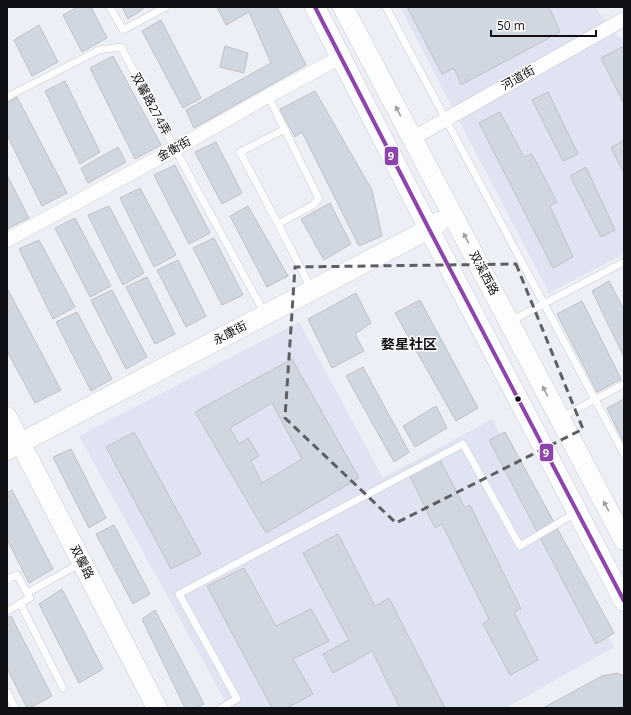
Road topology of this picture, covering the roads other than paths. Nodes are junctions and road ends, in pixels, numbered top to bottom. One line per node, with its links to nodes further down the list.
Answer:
1 (110, 7): 2 (lane)
2 (166, 7)
3 (315, 7): 7 (main road)
4 (344, 7): 12 (main road, 双溪西路, one-way to 4)
5 (386, 7): 10 (lane)
6 (624, 19): 10 (street, 河道街)
7 (341, 57): 8 (street, 金衡街); 16 (main road)
8 (268, 96): 11 (lane); 13 (street, 金衡街)
9 (7, 97): 13 (lane, 双馨路274弄)
10 (445, 120): 12 (street, 河道街); 20 (lane)
11 (285, 130): 15 (lane); 15 (lane)
12 (413, 138): 14 (main road, 双溪西路)
13 (175, 149): 17 (street, 金衡街); 21 (lane, 双馨路274弄)
14 (452, 213): 16 (main road, 永康街); 22 (main road, 双溪西路, one-way to 14)
15 (278, 224): 19 (lane)
16 (429, 229): 19 (main road, 永康街); 29 (main road)
17 (7, 240)
18 (624, 262): 20 (lane)
19 (312, 290): 21 (main road, 永康街)
20 (544, 304): 22 (lane); 24 (lane)
21 (265, 314): 27 (main road, 永康街)
22 (509, 322): 26 (main road, 双溪西路, one-way to 22)
23 (624, 384): 24 (lane)
24 (595, 399): 26 (lane); 28 (lane)
25 (7, 417): 27 (main road, 双馨路)
26 (560, 418): 30 (main road, 双溪西路, one-way to 26)
27 (14, 447): 31 (main road, 双馨路)
28 (624, 454)
29 (577, 512): 34 (main road); 41 (lane)
30 (624, 540)
31 (82, 562): 33 (lane); 40 (main road, 双馨路)
32 (7, 580): 33 (lane)
33 (28, 593): 35 (lane)
34 (624, 602)
35 (20, 603): 36 (lane); 37 (lane)
36 (7, 611)
37 (63, 688)
38 (7, 692): 39 (lane)
39 (15, 708)
40 (158, 708)
41 (221, 708)

